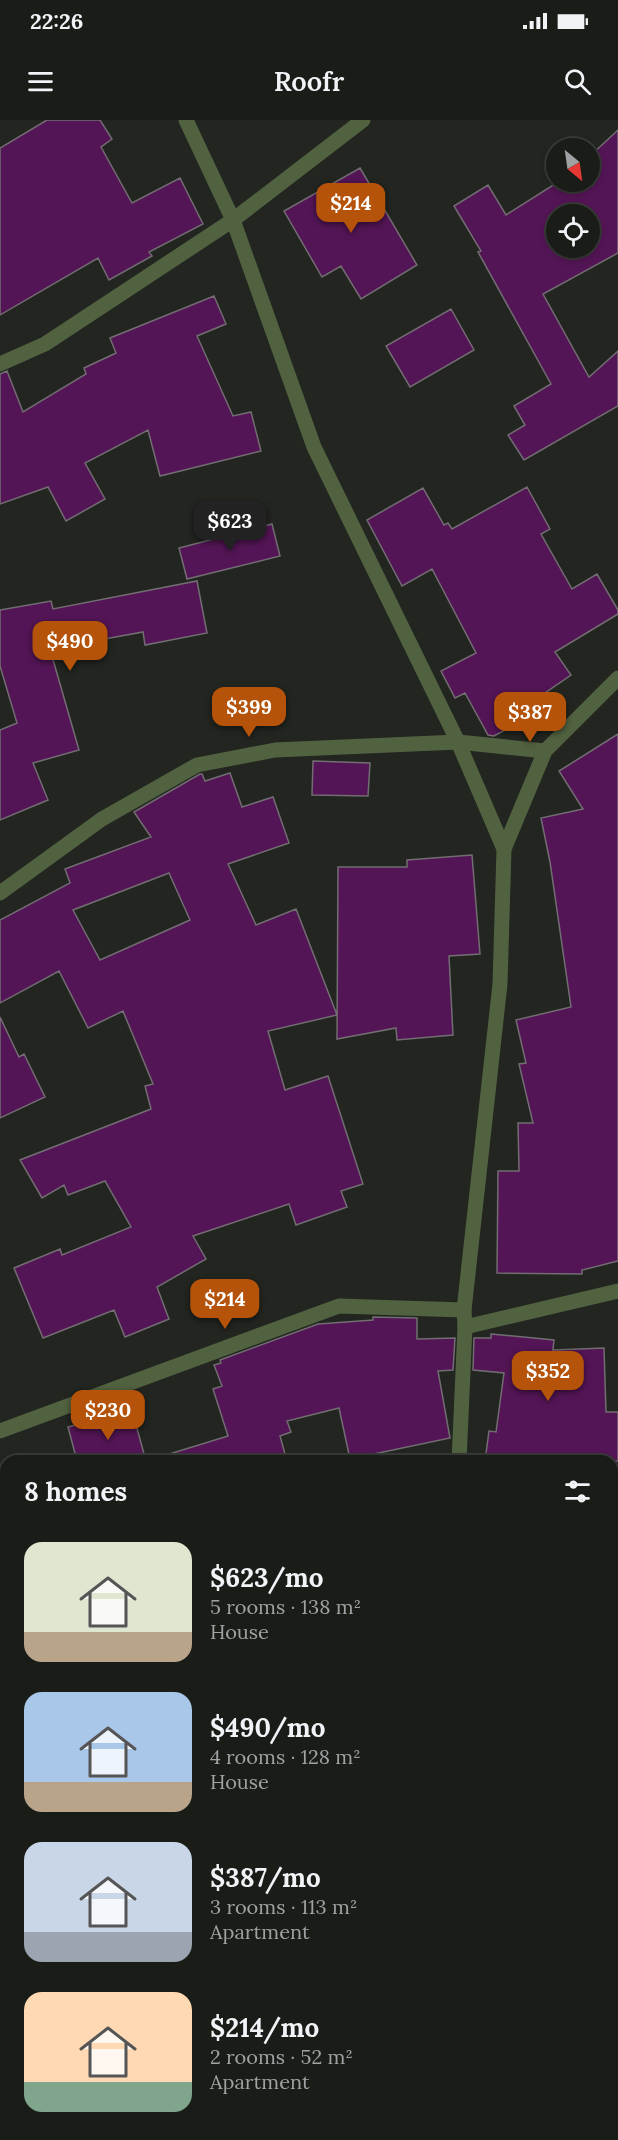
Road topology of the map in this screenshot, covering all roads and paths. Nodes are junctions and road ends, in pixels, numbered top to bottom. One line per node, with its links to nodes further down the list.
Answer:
1 (186, 120): 3 (street)
2 (363, 120): 3 (street)
3 (233, 219): 4 (street); 6 (street)
4 (0, 364)
5 (618, 678): 7 (street)
6 (458, 742): 7 (street); 8 (street); 9 (street)
7 (544, 751): 8 (street)
8 (504, 849): 11 (street)
9 (0, 893)
10 (618, 1291): 12 (street)
11 (464, 1310): 12 (street); 13 (street)
12 (465, 1327): 14 (street)
13 (0, 1431)
14 (459, 1455)

